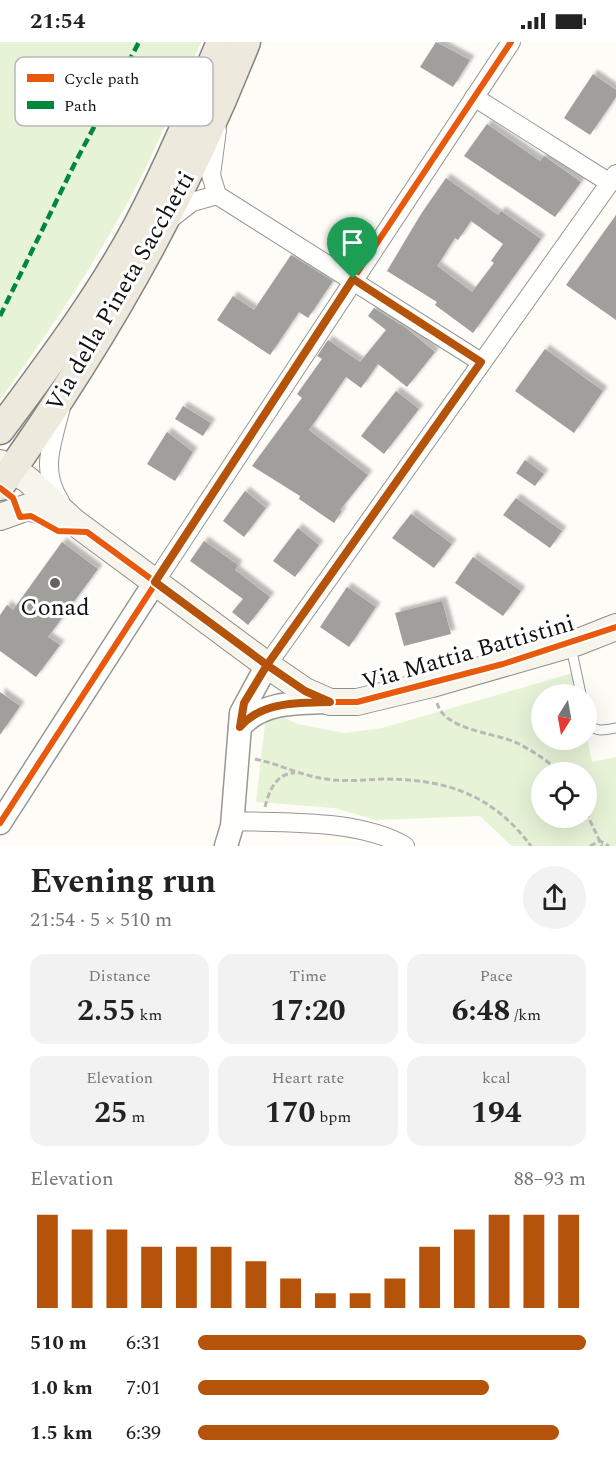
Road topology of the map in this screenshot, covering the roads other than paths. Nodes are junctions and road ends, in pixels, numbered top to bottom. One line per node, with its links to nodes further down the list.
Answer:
1 (221, 42): 4 (main road, Via della Pineta Sacchetti)
2 (246, 42): 6 (main road, Via della Pineta Sacchetti)
3 (511, 42): 5 (street)
4 (213, 61)
5 (474, 97): 10 (street); 13 (street)
6 (222, 104): 7 (main road, Via della Pineta Sacchetti); 11 (street)
7 (213, 122)
8 (185, 126): 16 (main road, Via della Pineta Sacchetti)
9 (211, 126): 12 (main road, Via della Pineta Sacchetti)
10 (613, 178): 14 (street)
11 (217, 195): 12 (street); 13 (street)
12 (162, 227): 15 (main road, Via della Pineta Sacchetti)
13 (353, 279): 14 (street); 20 (street)
14 (481, 362): 23 (street)
15 (64, 392): 17 (main road, Via della Pineta Sacchetti); 19 (street)
16 (0, 430)
17 (4, 472): 19 (main road)
18 (0, 516): 19 (main road)
19 (74, 522): 20 (main road, Via Mattia Battistini)
20 (155, 582): 23 (main road, Via Mattia Battistini); 30 (street)
21 (616, 627): 22 (main road, Via Mattia Battistini)
22 (570, 644): 24 (lane); 25 (main road, Via Mattia Battistini)
23 (267, 665): 25 (main road, Via Mattia Battistini); 26 (street)
24 (579, 684)
25 (330, 702): 26 (street)
26 (240, 727): 29 (street)
27 (616, 728): 28 (lane)
28 (597, 730)
29 (232, 821): 31 (street); 32 (street)
30 (0, 823)
31 (226, 846)
32 (405, 846)

